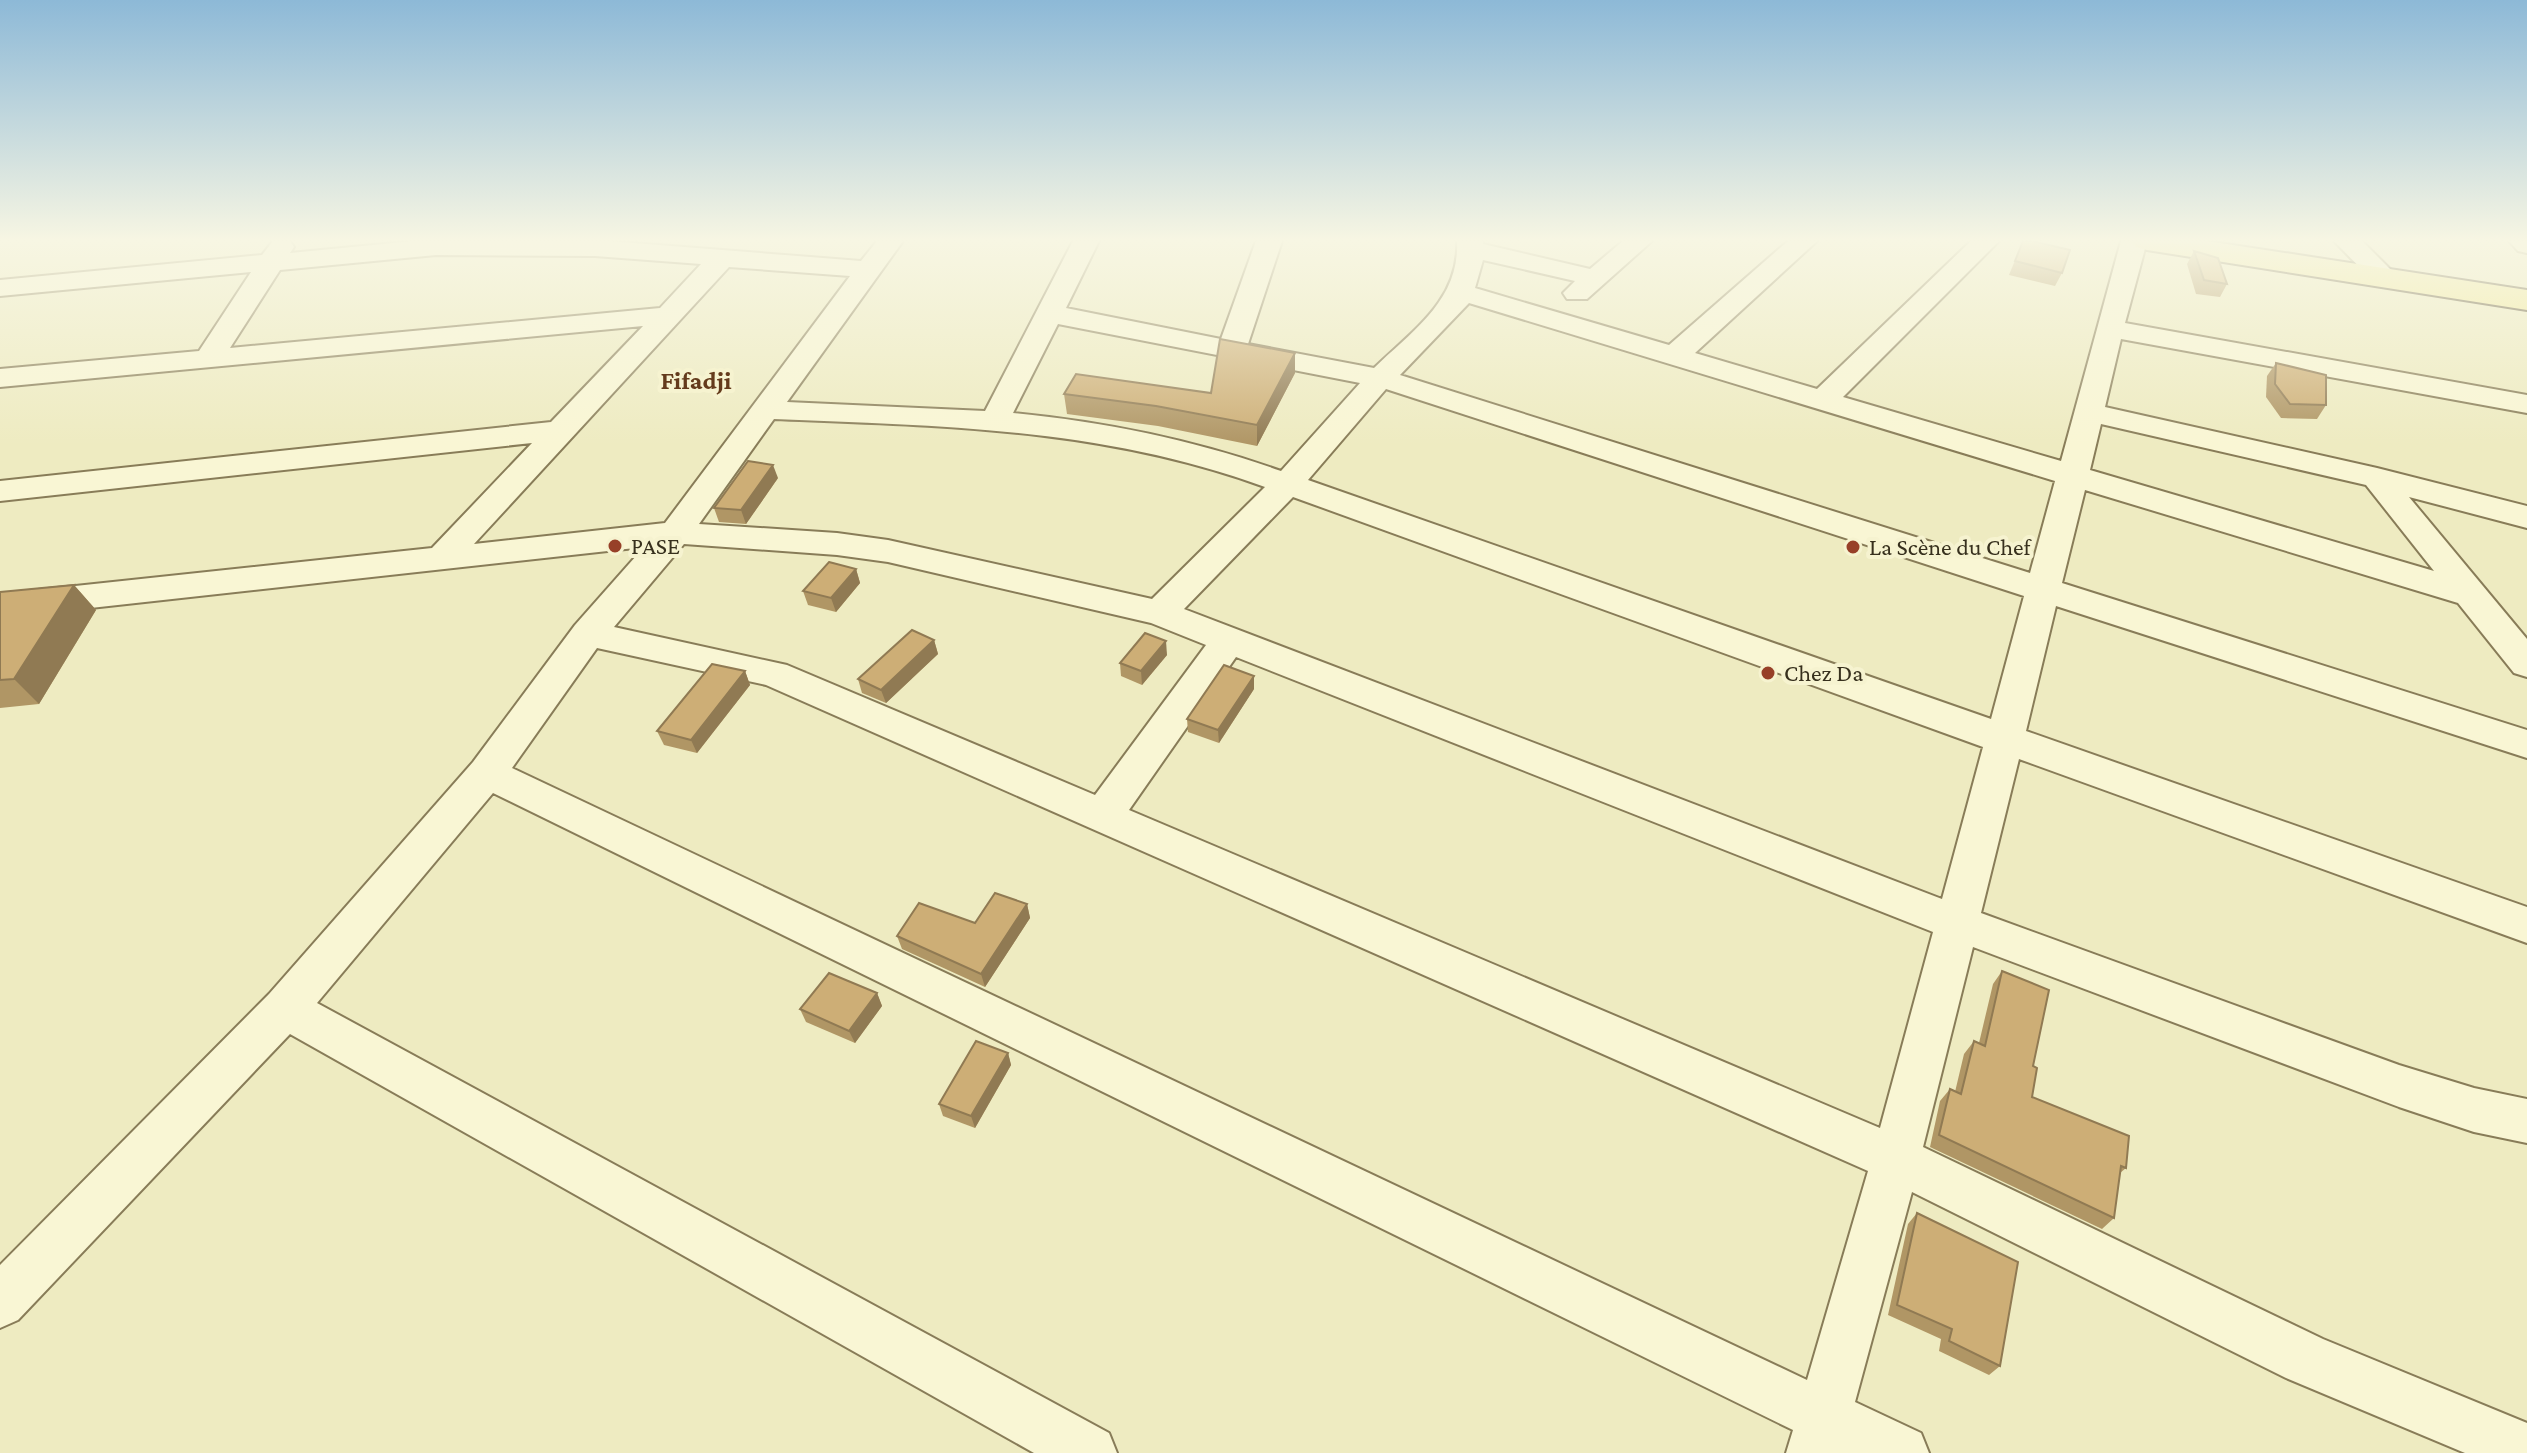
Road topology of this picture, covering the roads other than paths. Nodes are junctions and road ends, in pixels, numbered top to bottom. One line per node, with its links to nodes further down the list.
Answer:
1 (241, 309): 18 (street)
2 (676, 309): 13 (street)
3 (841, 309): 23 (street)
4 (1053, 309): 12 (street)
5 (1246, 309): 16 (street)
6 (1451, 309): 20 (street)
7 (1519, 309): 14 (street)
8 (1557, 309): 14 (street)
9 (1727, 309): 17 (street)
10 (1916, 309): 21 (street)
11 (2116, 309): 15 (street)
12 (1051, 314): 16 (street); 25 (street)
13 (670, 315): 18 (street); 26 (street)
14 (1547, 317): 17 (street)
15 (2111, 329): 22 (street); 24 (street)
16 (1232, 349): 20 (street)
17 (1675, 355): 21 (street)
18 (208, 359): 19 (street)
19 (0, 378)
20 (1380, 378): 29 (street); 34 (street)
21 (1823, 400): 27 (street)
22 (2527, 404)
23 (766, 410): 25 (street); 32 (street)
24 (2089, 412): 27 (street); 28 (street)
25 (995, 420): 29 (street)
26 (564, 430): 30 (street); 33 (street)
27 (2072, 477): 34 (street); 35 (street)
28 (2377, 478): 31 (street); 35 (street)
29 (1287, 484): 37 (street); 41 (street)
30 (0, 491)
31 (2527, 517)
32 (675, 533): 33 (street); 37 (street); 38 (street)
33 (441, 559): 36 (street)
34 (2043, 589): 41 (street); 42 (street)
35 (2470, 594): 40 (street)
36 (0, 606)
37 (1159, 613): 39 (street)
38 (588, 634): 43 (street); 44 (street)
39 (1230, 639): 44 (street); 45 (street)
40 (2527, 664)
41 (2003, 739): 45 (street); 46 (street)
42 (2527, 744)
43 (487, 773): 47 (street); 51 (street)
44 (1103, 815): 49 (street)
45 (1955, 922): 48 (street); 49 (street)
46 (2527, 925)
47 (285, 1008): 50 (street); 53 (street)
48 (2527, 1121)
49 (1896, 1159): 51 (street); 52 (street)
50 (0, 1302)
51 (1819, 1434): 54 (street)
52 (2527, 1451)
53 (1089, 1453)
54 (1901, 1453)

